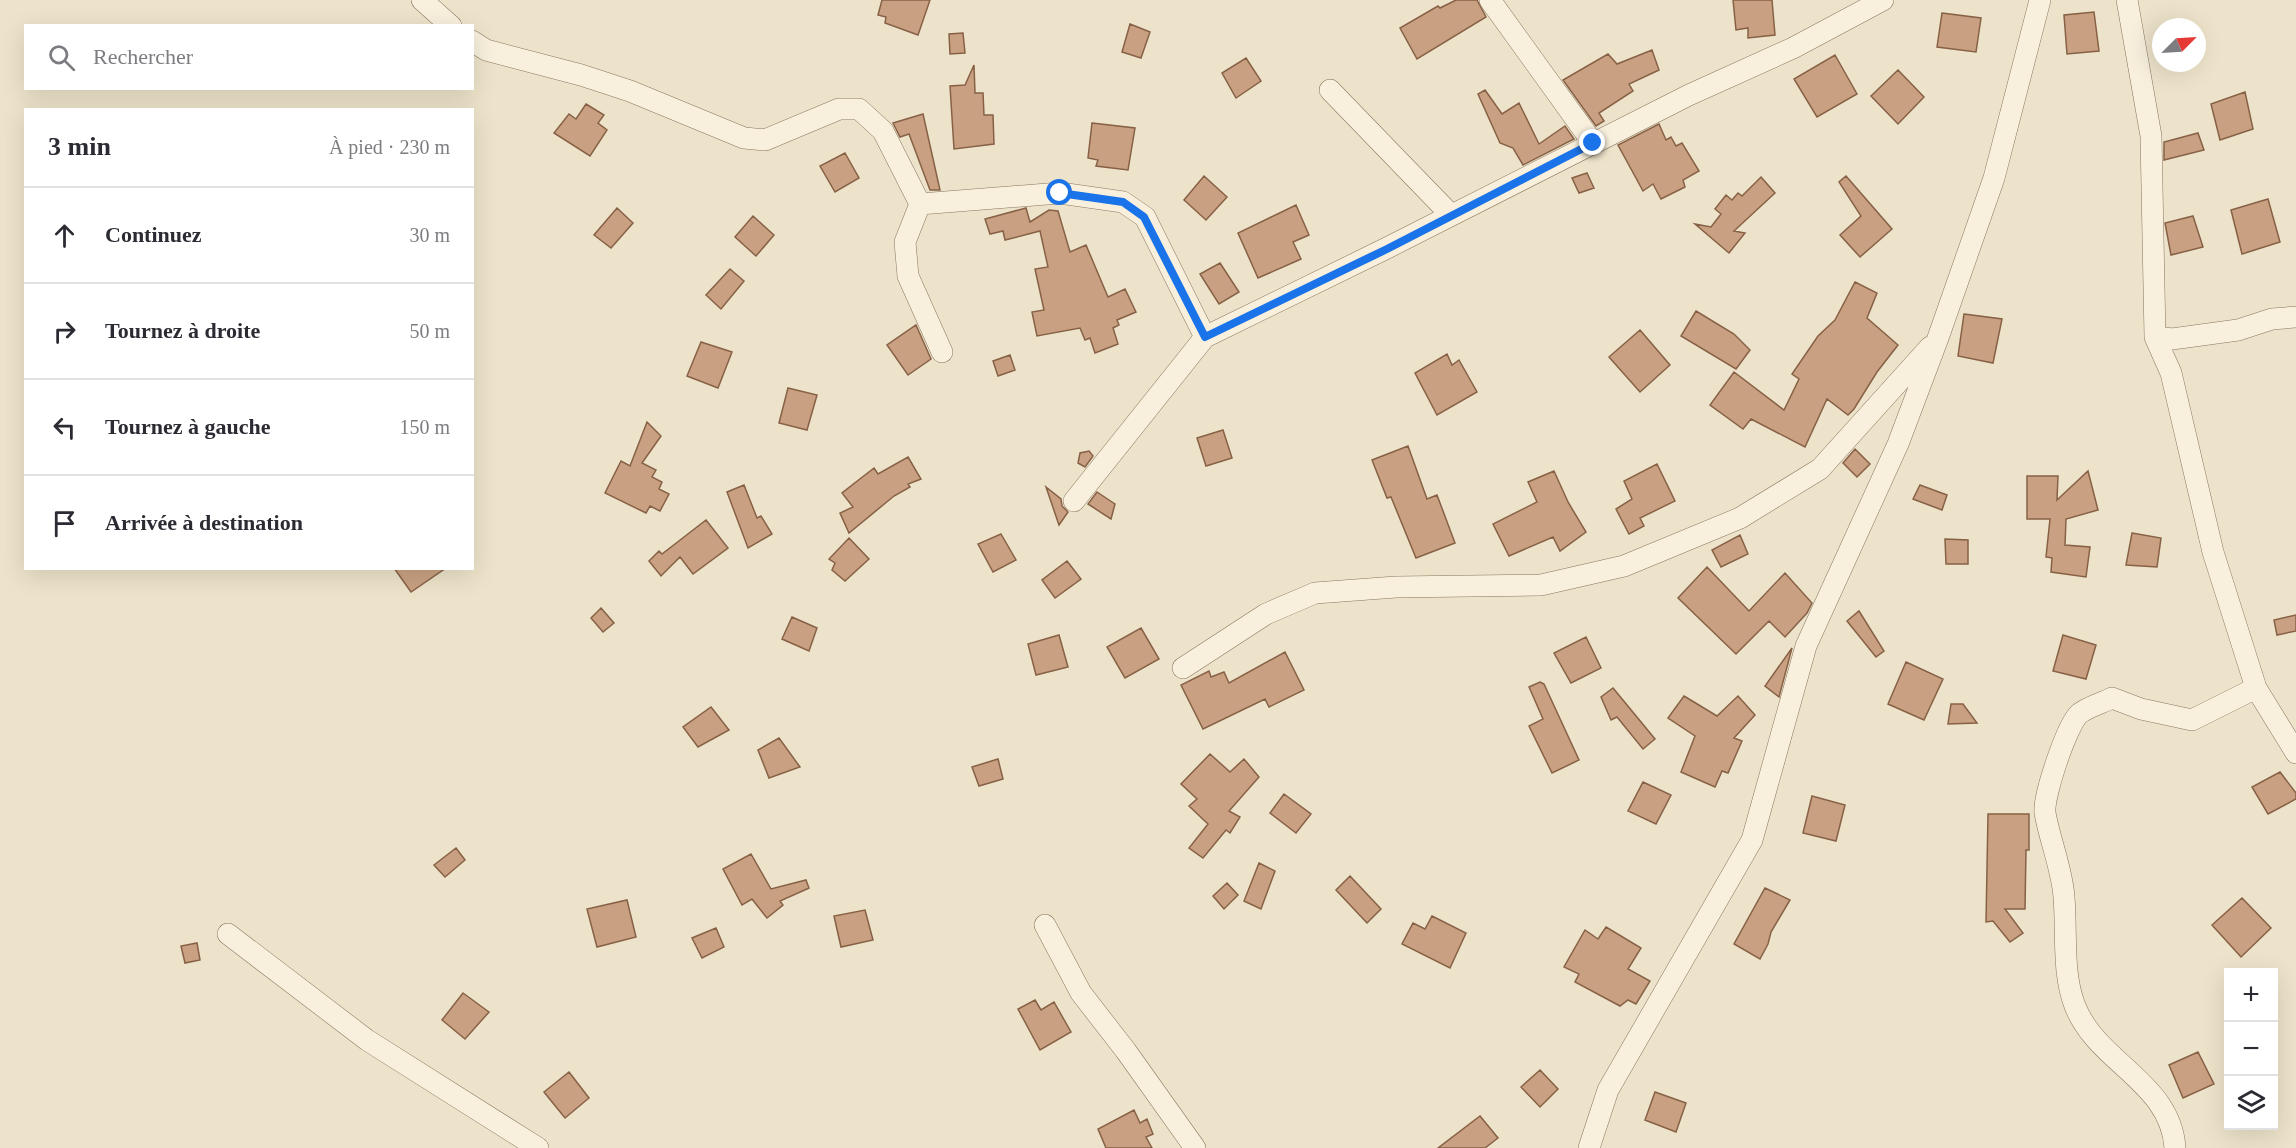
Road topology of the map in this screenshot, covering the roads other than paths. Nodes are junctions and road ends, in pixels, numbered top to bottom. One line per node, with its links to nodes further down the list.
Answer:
1 (422, 0): 6 (street)
2 (1490, 0): 9 (street)
3 (1882, 0): 9 (street)
4 (2040, 0): 15 (street)
5 (2127, 0): 14 (street)
6 (449, 24)
7 (474, 41): 10 (street)
8 (1330, 90): 11 (street)
9 (1593, 143): 11 (street)
10 (920, 204): 13 (street); 16 (street)
11 (1451, 215): 13 (street)
12 (2296, 317): 14 (street)
13 (1205, 337): 17 (street)
14 (2155, 337): 19 (street)
15 (1938, 338): 18 (street); 25 (street)
16 (942, 352)
17 (1074, 501)
18 (1183, 668)
19 (2256, 688): 20 (street); 26 (street)
20 (2296, 753)
21 (1045, 925): 24 (street)
22 (228, 934): 23 (street)
23 (538, 1148)
24 (1195, 1148)
25 (1589, 1148)
26 (2175, 1148)

